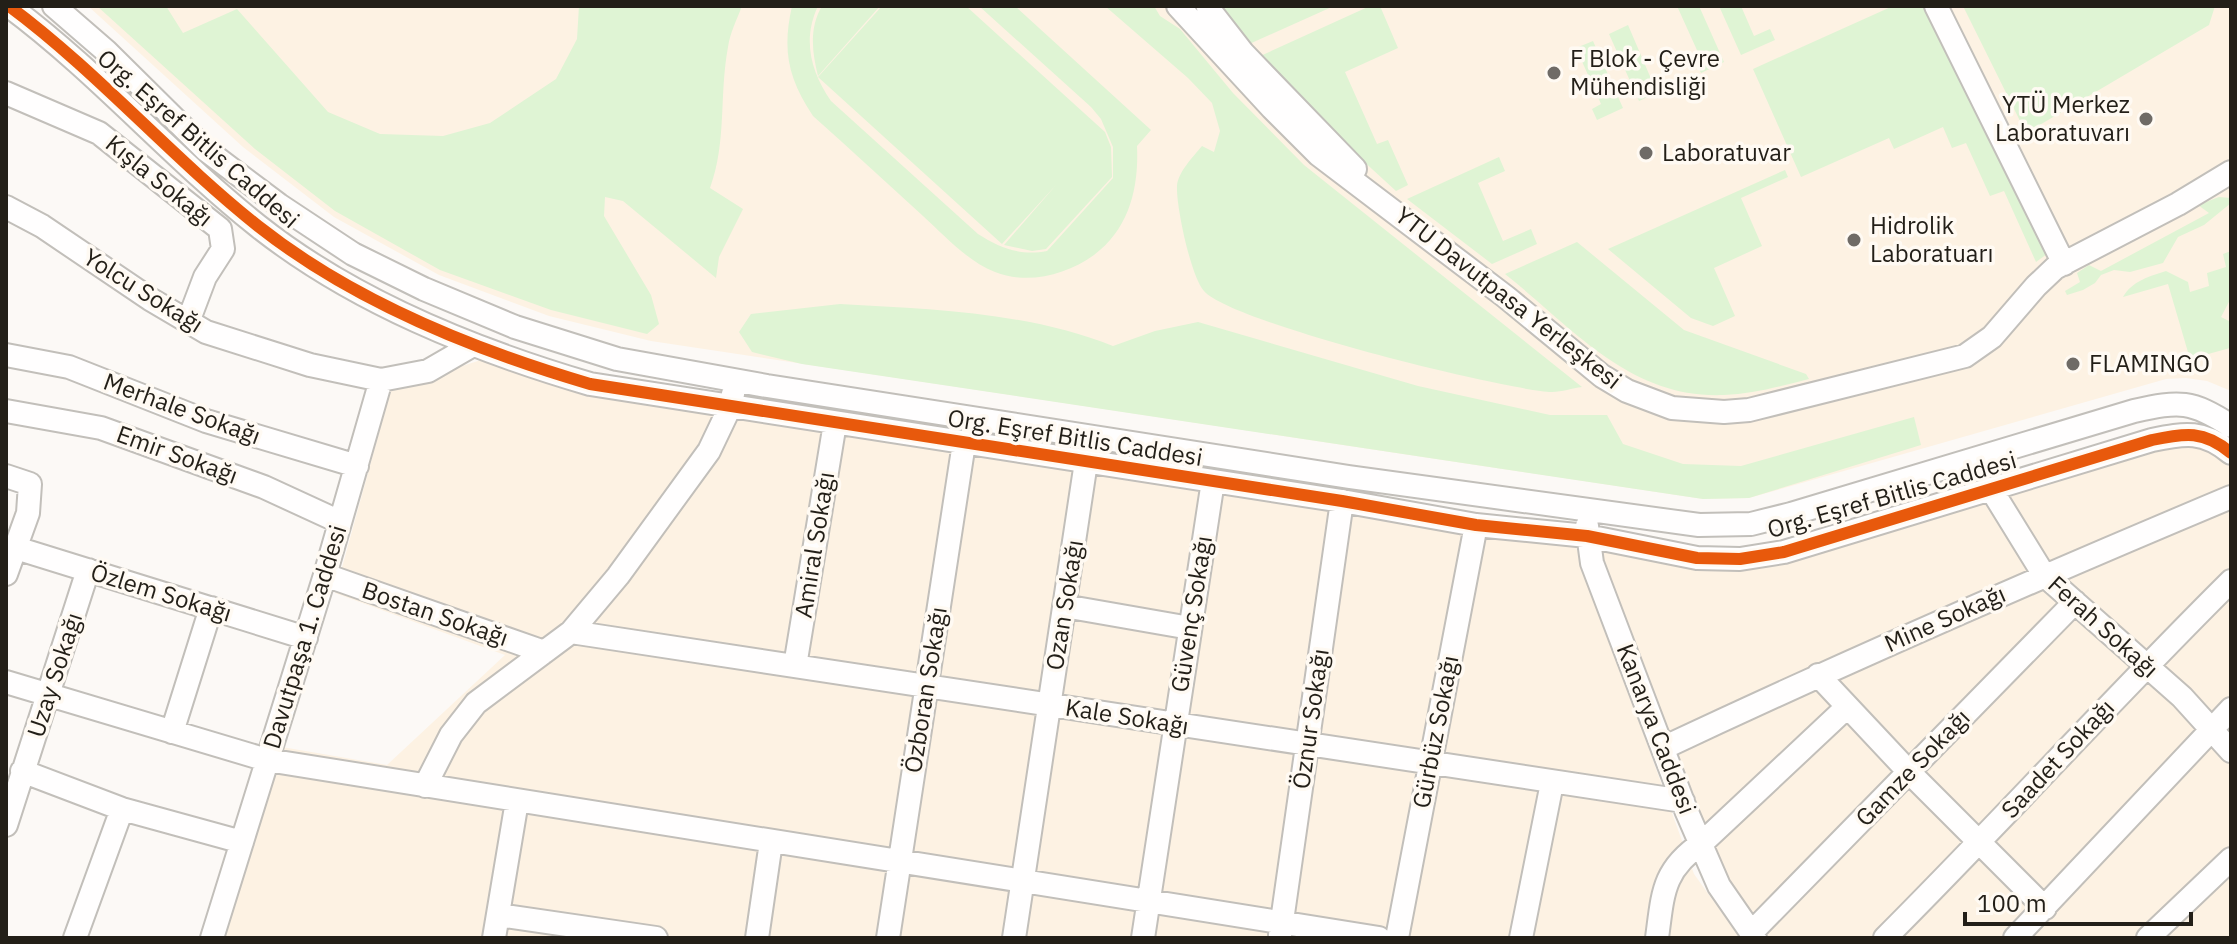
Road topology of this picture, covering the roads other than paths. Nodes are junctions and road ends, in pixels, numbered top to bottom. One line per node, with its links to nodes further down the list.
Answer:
1 (9, 6): 7 (street, Org. Eşref Bitlis Caddesi)
2 (54, 6): 19 (street, Org. Eşref Bitlis Caddesi)
3 (1936, 6): 12 (street)
4 (1178, 7): 5 (street, YTU Davutpasa Yerleşkesi); 10 (street, YTU Davutpasa Yerleşkesi)
5 (1209, 7): 10 (street, YTU Davutpasa Yerleşkesi)
6 (6, 93): 8 (street, Kışla Sokağı)
7 (122, 104): 8 (street); 14 (street, Org. Eşref Bitlis Caddesi)
8 (99, 133): 13 (street, Kışla Sokağı)
9 (2231, 172): 12 (street, YTU Davutpasa Yerleşkesi)
10 (1385, 202): 12 (street, YTU Davutpasa Yerleşkesi)
11 (6, 207): 13 (street, Yolcu Sokağı)
12 (2064, 264)
13 (188, 322): 18 (street, Yolcu Sokağı)
14 (444, 332): 15 (street, Org. Eşref Bitlis Caddesi); 17 (street)
15 (473, 345): 17 (street); 20 (street, Org. Eşref Bitlis Caddesi)
16 (6, 357): 27 (street, Merhale Sokağı)
17 (428, 371): 18 (street)
18 (381, 380): 27 (street, Davutpaşa 1. Caddesi)
19 (737, 381): 20 (street); 33 (street, Org. Eşref Bitlis Caddesi)
20 (730, 407): 22 (street, Org. Eşref Bitlis Caddesi); 47 (street)
21 (6, 411): 34 (street, Emir Sokağı)
22 (835, 423): 24 (street, Org. Eşref Bitlis Caddesi); 51 (street, Amiral Sokağı)
23 (2231, 426): 33 (street, Org. Eşref Bitlis Caddesi)
24 (964, 443): 26 (street, Org. Eşref Bitlis Caddesi); 54 (street, Özboran Sokağı)
25 (2231, 453): 30 (street, Org. Eşref Bitlis Caddesi)
26 (1086, 462): 29 (street, Org. Eşref Bitlis Caddesi); 44 (street, Ozan Sokağı)
27 (357, 466): 34 (street, Davutpaşa 1. Caddesi)
28 (6, 476): 37 (street)
29 (1213, 481): 32 (street, Org. Eşref Bitlis Caddesi); 46 (street, Güvenç Sokağı)
30 (1991, 489): 36 (street, Org. Eşref Bitlis Caddesi); 41 (street, Ferah Sokağı)
31 (2231, 497): 41 (street, Mine Sokağı)
32 (1342, 501): 35 (street, Org. Eşref Bitlis Caddesi); 62 (street, Öznur Sokağı)
33 (1587, 509): 36 (street, Kanarya Caddesi)
34 (340, 522): 40 (street, Davutpaşa 1. Caddesi)
35 (1476, 525): 36 (street, Org. Eşref Bitlis Caddesi); 66 (street, Gürbüz Sokağı)
36 (1587, 536): 63 (street, Kanarya Caddesi)
37 (16, 548): 38 (street, Özlem Sokağı); 39 (street)
38 (88, 570): 45 (street, Özlem Sokağı); 55 (street, Uzay Sokağı)
39 (6, 574)
40 (325, 575): 48 (street, Davutpaşa 1. Caddesi); 49 (street, Bostan Sokağı)
41 (2044, 575): 43 (street, Ferah Sokağı); 52 (street, Mine Sokağı)
42 (2231, 581): 50 (street, Saadet Sokağı)
43 (2075, 602): 50 (street, Ferah Sokağı); 68 (street, Gamze Sokağı)
44 (1064, 606): 46 (street); 56 (street, Ozan Sokağı)
45 (211, 608): 48 (street, Özlem Sokağı); 61 (street)
46 (1190, 628): 59 (street, Güvenç Sokağı)
47 (571, 632): 49 (street); 51 (street, Kale Sokağı)
48 (306, 638): 65 (street, Davutpaşa 1. Caddesi)
49 (544, 652): 70 (street)
50 (2146, 665): 60 (street, Ferah Sokağı); 77 (street, Saadet Sokağı)
51 (795, 666): 54 (street, Kale Sokağı)
52 (1818, 675): 57 (street); 63 (street, Mine Sokağı)
53 (6, 682): 55 (street)
54 (927, 686): 56 (street, Kale Sokağı); 79 (street, Özboran Sokağı)
55 (50, 695): 61 (street); 67 (street, Uzay Sokağı)
56 (1049, 705): 59 (street, Kale Sokağı); 81 (street, Ozan Sokağı)
57 (1847, 707): 68 (street); 78 (street)
58 (2231, 709): 60 (street)
59 (1176, 725): 62 (street, Kale Sokağı); 82 (street, Güvenç Sokağı)
60 (2211, 729): 64 (street, Ferah Sokağı); 83 (street)
61 (172, 732): 65 (street)
62 (1308, 745): 66 (street, Kale Sokağı); 85 (street, Öznur Sokağı)
63 (1663, 748): 72 (street, Kanarya Caddesi)
64 (2231, 751)
65 (267, 760): 70 (street); 75 (street, Davutpaşa 1. Caddesi)
66 (1430, 764): 69 (street, Kale Sokağı); 97 (street, Gürbüz Sokağı)
67 (22, 771): 73 (street); 74 (street, Uzay Sokağı)
68 (1909, 772): 77 (street); 86 (street, Gamze Sokağı)
69 (1552, 783): 72 (street, Kale Sokağı); 98 (street)
70 (425, 786): 71 (street)
71 (517, 801): 76 (street); 84 (street)
72 (1683, 801): 78 (street, Kanarya Caddesi)
73 (122, 809): 75 (street); 88 (street)
74 (6, 825)
75 (242, 842): 89 (street, Davutpaşa 1. Caddesi)
76 (771, 842): 79 (street); 92 (street)
77 (1981, 842): 83 (street); 100 (street, Saadet Sokağı)
78 (1702, 843): 86 (street, Kanarya Caddesi); 99 (street)
79 (899, 863): 81 (street); 93 (street, Özboran Sokağı)
80 (2227, 871): 102 (street)
81 (1022, 883): 82 (street); 94 (street, Ozan Sokağı)
82 (1149, 902): 85 (street); 95 (street, Güvenç Sokağı)
83 (2045, 908): 101 (street)
84 (498, 915): 87 (street); 90 (street)
85 (1281, 930): 96 (street)
86 (1753, 935)
87 (625, 936): 91 (street)
88 (75, 938)
89 (212, 938)
90 (494, 938)
91 (656, 938)
92 (757, 938)
93 (888, 938)
94 (1014, 938)
95 (1143, 938)
96 (1379, 938)
97 (1397, 938)
98 (1521, 938)
99 (1657, 938)
100 (1885, 938)
101 (2015, 938)
102 (2148, 938)

